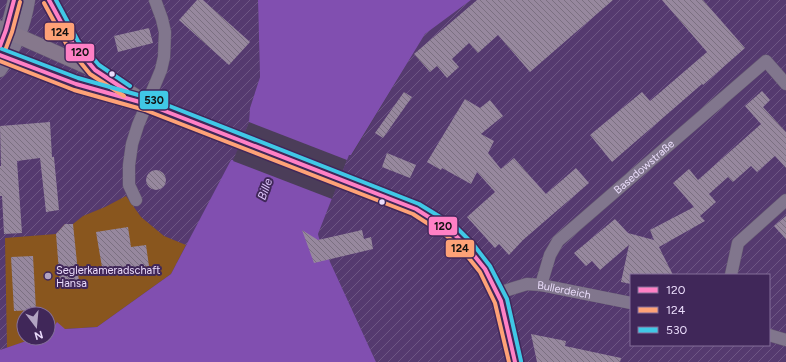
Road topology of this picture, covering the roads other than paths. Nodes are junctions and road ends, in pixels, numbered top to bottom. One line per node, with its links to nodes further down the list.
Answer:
1 (14, 0): 5 (street)
2 (29, 0): 5 (street)
3 (49, 0): 8 (street)
4 (154, 0): 11 (street)
5 (9, 32): 6 (street); 7 (street); 8 (main road)
6 (0, 46)
7 (5, 57): 9 (street); 11 (main road)
8 (95, 70): 11 (main road)
9 (0, 71)
10 (786, 84): 15 (street, Basedowstraße)
11 (147, 104): 12 (street); 16 (main road)
12 (136, 200)
13 (786, 200): 14 (street)
14 (731, 274)
15 (541, 285): 16 (street, Bullerdeich); 17 (street, Bullerdeich)
16 (498, 293): 20 (main road)
17 (630, 303)
18 (770, 335): 19 (street)
19 (786, 340)
20 (515, 362)

